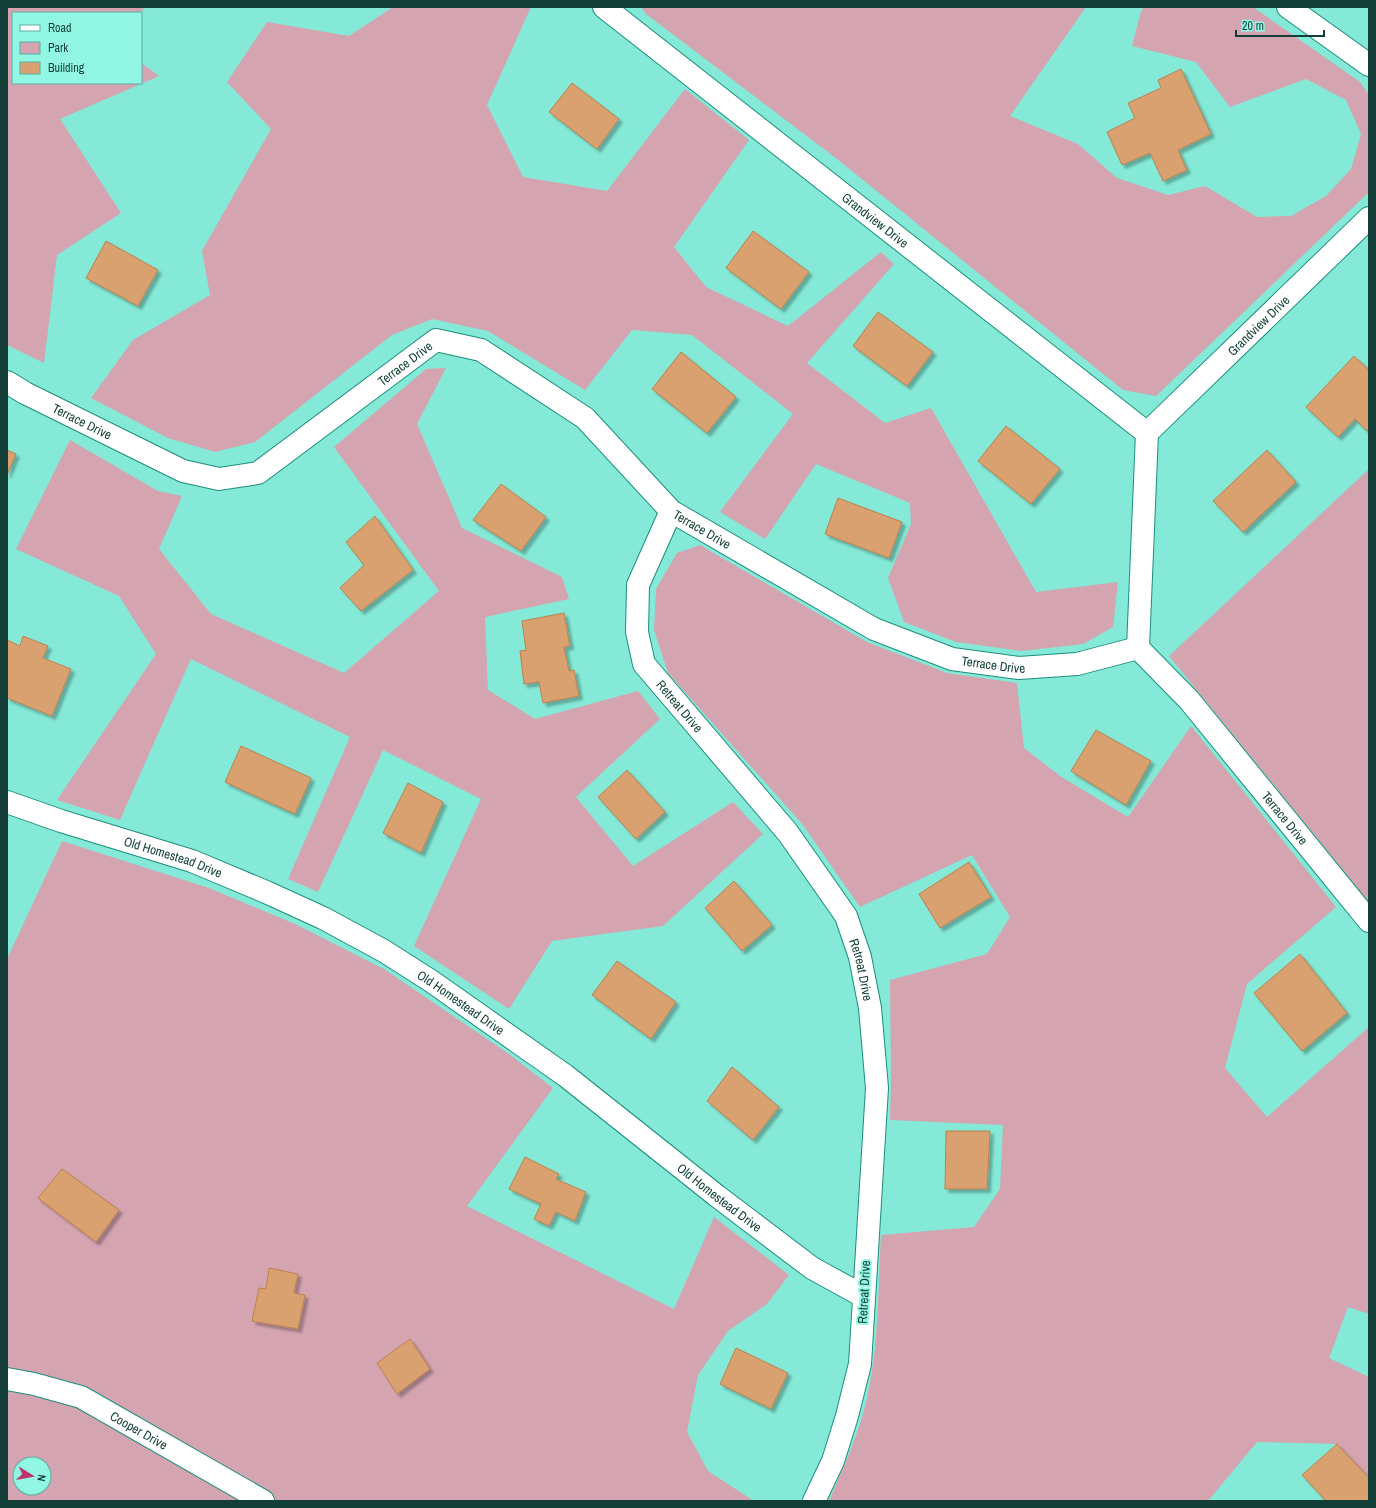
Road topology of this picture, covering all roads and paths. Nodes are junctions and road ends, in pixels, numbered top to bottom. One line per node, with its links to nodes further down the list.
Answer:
1 (604, 7): 6 (street, Grandview Drive)
2 (1288, 7): 3 (street)
3 (1369, 65)
4 (1369, 218): 6 (street, Grandview Drive)
5 (7, 382): 7 (street, Terrace Drive)
6 (1147, 433): 8 (street)
7 (671, 510): 8 (street, Terrace Drive); 11 (street, Retreat Drive)
8 (1138, 648): 10 (street, Terrace Drive)
9 (7, 802): 11 (street, Old Homestead Drive)
10 (1369, 921)
11 (863, 1296): 14 (street, Retreat Drive)
12 (7, 1379): 13 (street, Cooper Drive)
13 (263, 1501)
14 (814, 1501)

